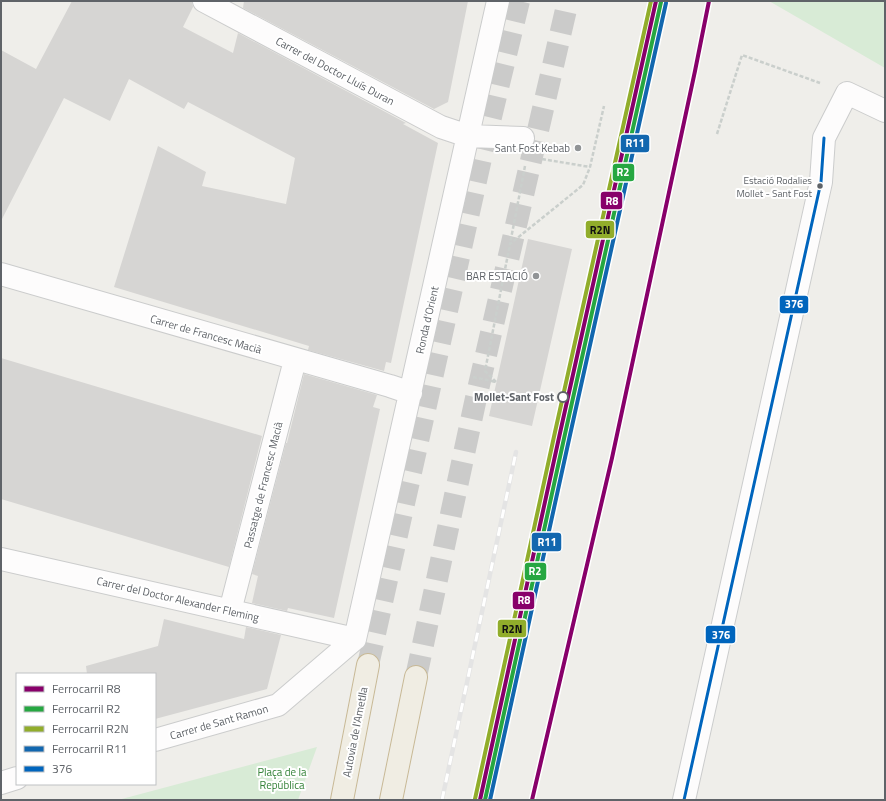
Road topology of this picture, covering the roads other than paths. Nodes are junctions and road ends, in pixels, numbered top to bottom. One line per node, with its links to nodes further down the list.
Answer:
1 (204, 1): 4 (street, Carrer del Doctor Lluís Duran)
2 (498, 1): 4 (street, Ronda d'Orient)
3 (885, 111): 21 (street)
4 (468, 136): 5 (street, Carrer del Doctor Lluís Duran); 8 (street, Ronda d'Orient)
5 (525, 147)
6 (1, 274): 7 (street, Carrer de Francesc Macià)
7 (295, 360): 8 (street, Carrer de Francesc Macià); 10 (street, Passatge de Francesc Macià)
8 (410, 393): 11 (street, Ronda d'Orient)
9 (1, 559): 10 (street, Carrer del Doctor Alexander Fleming)
10 (230, 611): 11 (street, Carrer del Doctor Alexander Fleming)
11 (355, 640): 14 (street, Carrer de Sant Ramon)
12 (368, 665): 15 (highway, Autovia de l'Ametlla)
13 (416, 677): 20 (highway)
14 (156, 740)
15 (349, 760): 18 (highway); 19 (highway, Autovia de l'Ametlla)
16 (16, 778): 17 (street)
17 (1, 783)
18 (333, 800)
19 (342, 800)
20 (391, 800)
21 (684, 800)

